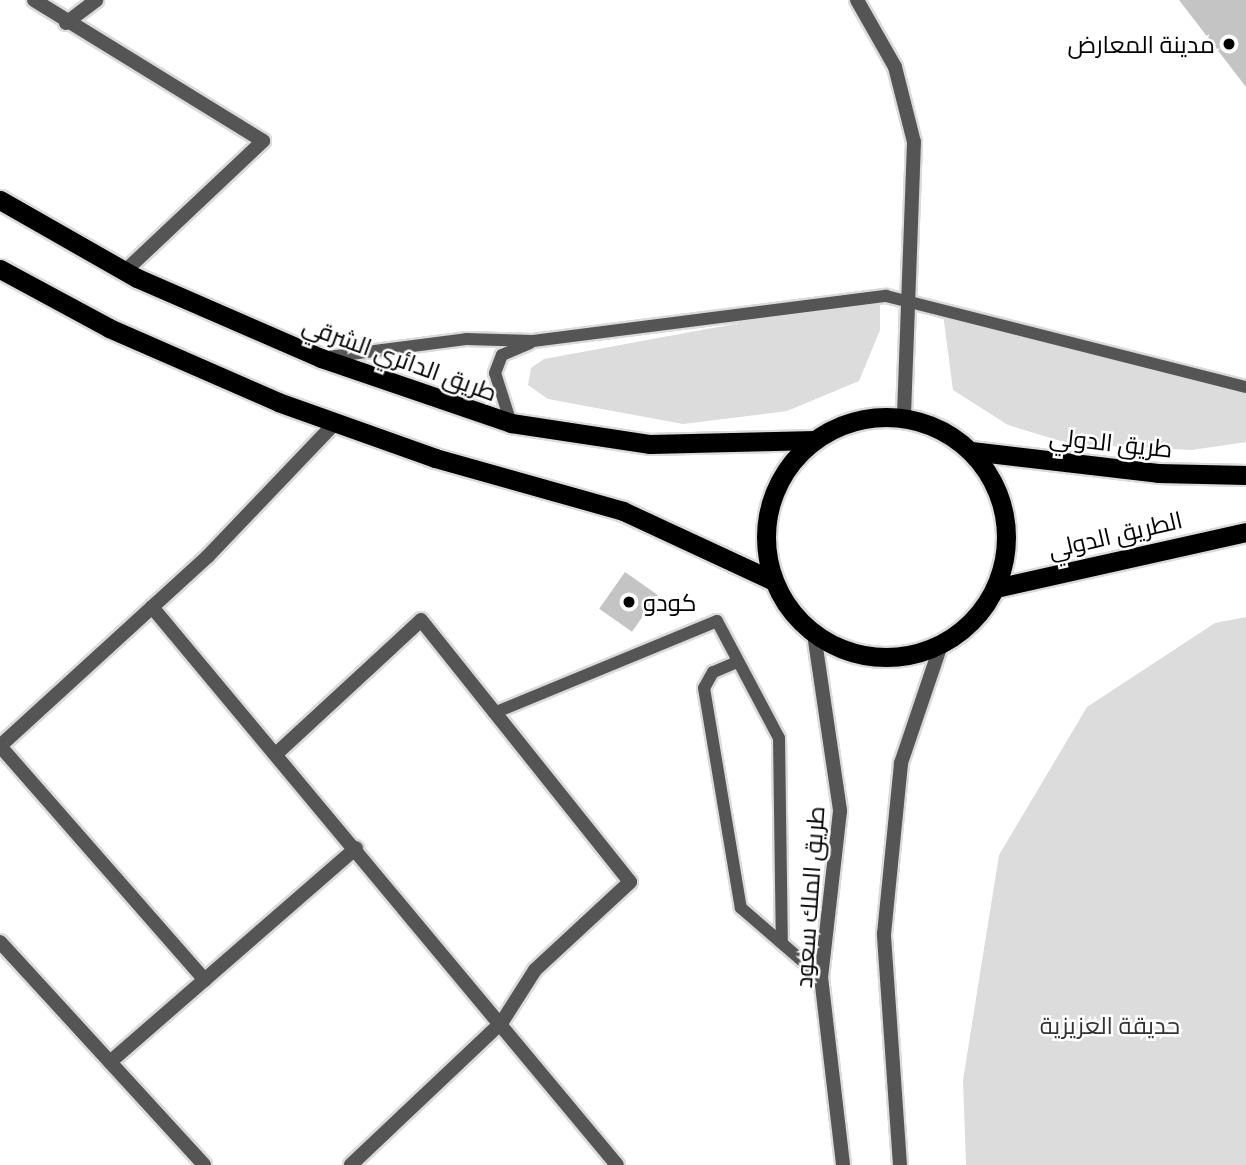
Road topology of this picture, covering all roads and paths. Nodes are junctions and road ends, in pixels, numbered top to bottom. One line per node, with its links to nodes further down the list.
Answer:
1 (34, 0): 4 (street)
2 (96, 0): 4 (street)
3 (857, 0): 8 (street)
4 (66, 23): 7 (street)
5 (0, 200): 7 (highway, طريق الدائري الشرقي)
6 (0, 269): 13 (highway)
7 (125, 271): 10 (highway, طريق الدائري الشرقي)
8 (908, 300): 9 (lane); 11 (lane); 12 (street)
9 (533, 341): 10 (lane); 14 (lane)
10 (321, 358): 14 (highway, طريق الدائري الشرقي)
11 (1246, 387)
12 (904, 418): 15 (highway); 16 (highway)
13 (335, 423): 19 (highway); 21 (street)
14 (511, 423): 15 (highway, طريق الدائري الشرقي)
15 (815, 440): 19 (highway)
16 (971, 451): 17 (highway, طريق الدولي); 20 (highway)
17 (1246, 475)
18 (1246, 532): 20 (highway, الطريق الدولي)
19 (774, 581): 22 (highway)
20 (996, 588): 23 (highway)
21 (152, 607): 26 (street); 27 (street)
22 (814, 634): 23 (highway); 31 (street, طريق الملك سعود)
23 (941, 645): 39 (street)
24 (737, 662): 25 (lane); 30 (lane); 30 (lane)
25 (494, 713): 27 (street); 33 (street)
26 (0, 746): 32 (street)
27 (276, 754): 28 (street)
28 (356, 848): 32 (street); 33 (street)
29 (0, 942): 34 (street)
30 (782, 943): 31 (lane)
31 (821, 977): 38 (street, طريق الملك سعود)
32 (205, 980): 34 (street)
33 (502, 1022): 35 (street); 37 (street)
34 (110, 1062): 36 (street)
35 (610, 1163)
36 (204, 1165)
37 (351, 1165)
38 (843, 1165)
39 (900, 1165)

